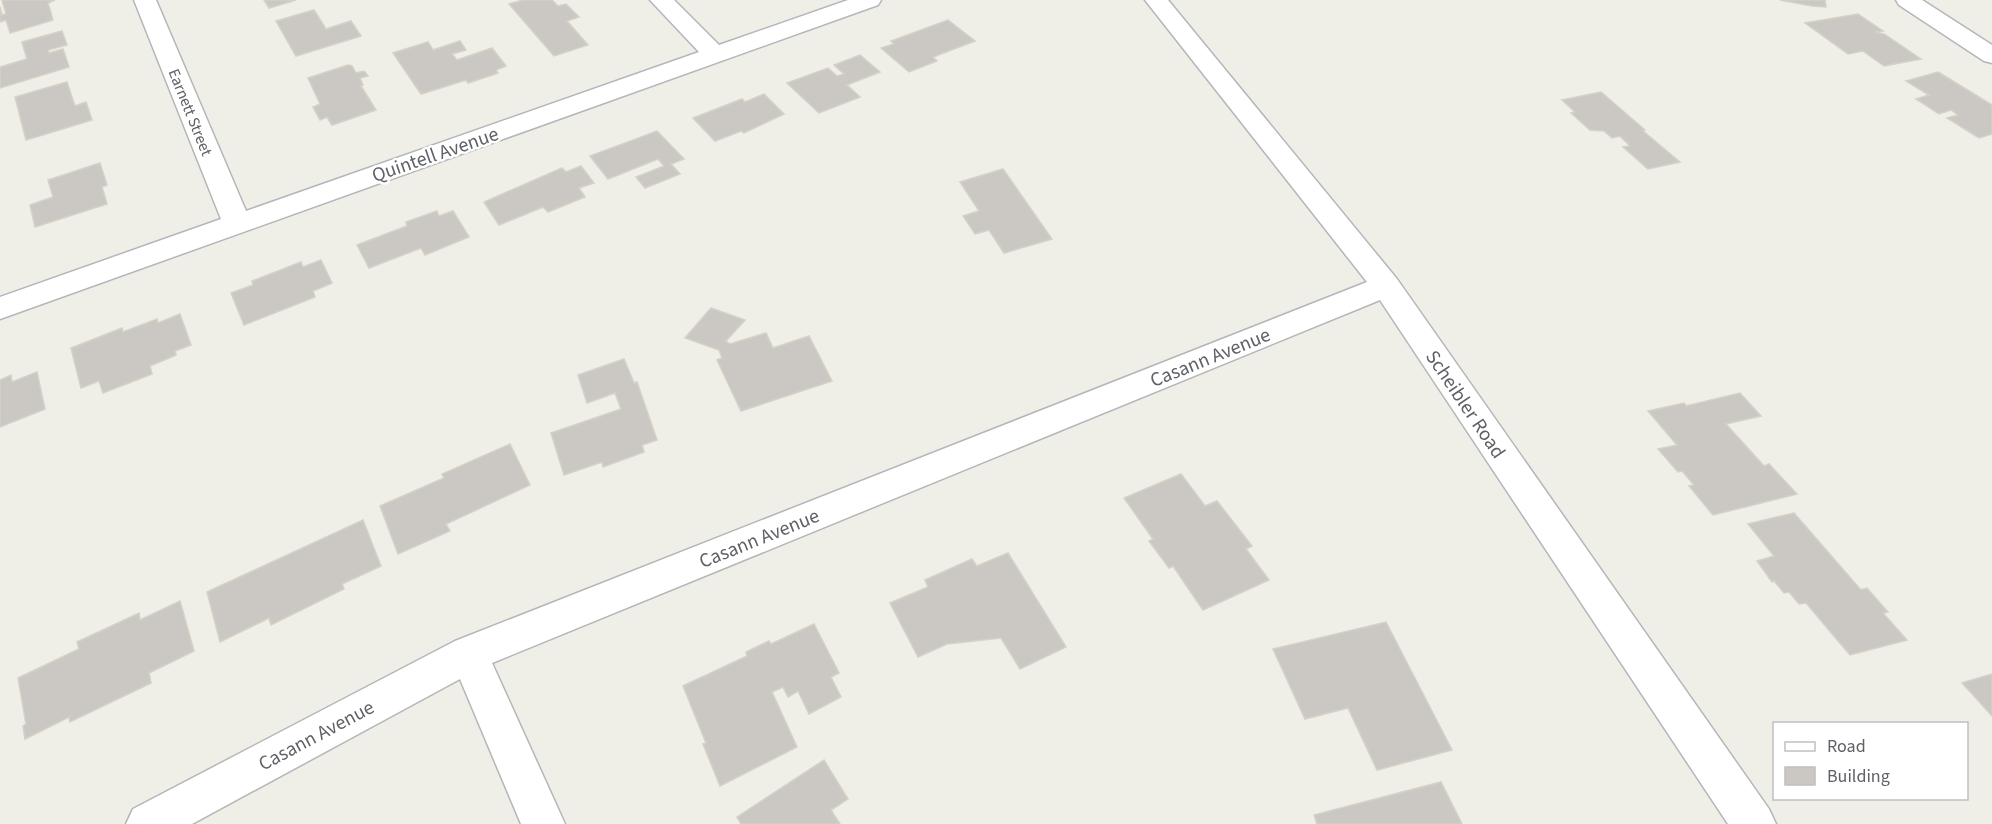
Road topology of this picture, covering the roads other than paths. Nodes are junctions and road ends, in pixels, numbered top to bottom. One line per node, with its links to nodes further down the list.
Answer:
1 (145, 0): 8 (street, Earnett Street)
2 (661, 0): 6 (street)
3 (870, 0): 6 (street, Quintell Avenue)
4 (1156, 0): 9 (street, Scheibler Road)
5 (1907, 0): 7 (street)
6 (715, 55): 8 (street, Quintell Avenue)
7 (1992, 56)
8 (237, 224): 10 (street, Quintell Avenue)
9 (1386, 286): 11 (street, Casann Avenue); 14 (street, Scheibler Road)
10 (0, 308)
11 (469, 654): 12 (street, Casann Avenue); 13 (street)
12 (148, 824)
13 (543, 824)
14 (1754, 824)

